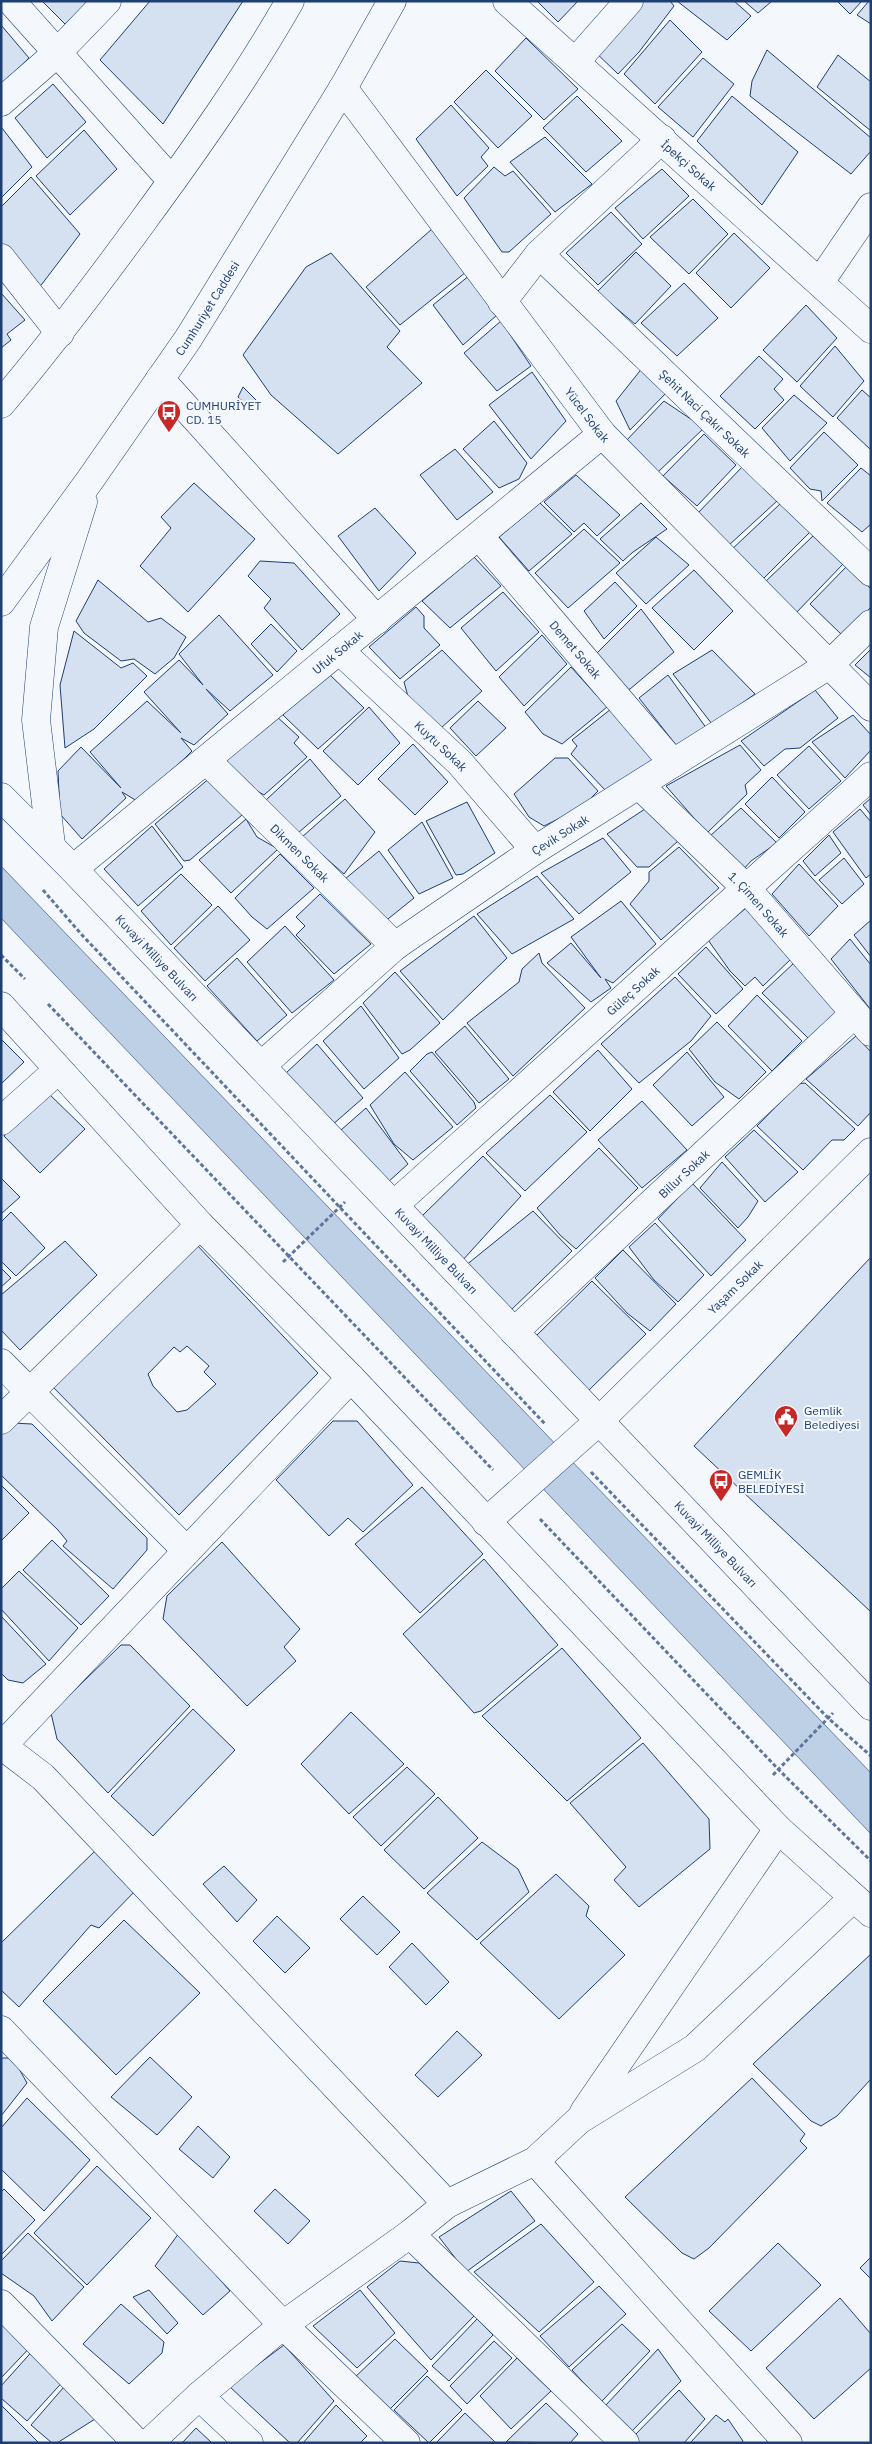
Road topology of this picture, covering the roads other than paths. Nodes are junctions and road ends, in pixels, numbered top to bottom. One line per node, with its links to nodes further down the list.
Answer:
1 (11, 1): 7 (street)
2 (107, 1): 7 (street)
3 (392, 1): 9 (street, Cumhuriyet Caddesi)
4 (507, 1): 8 (street, İpekçi Sokak)
5 (629, 1): 8 (street)
6 (283, 4): 12 (street)
7 (57, 53): 10 (street); 12 (street)
8 (576, 61): 11 (street, İpekçi Sokak)
9 (343, 88): 17 (street, Yücel Sokak); 20 (street, Cumhuriyet Caddesi)
10 (1, 102)
11 (662, 139): 14 (street); 16 (street, İpekçi Sokak)
12 (172, 182): 19 (street)
13 (871, 207): 16 (street)
14 (539, 254): 17 (street); 25 (street, Şehit Naci Çakır Sokak)
15 (1, 258): 19 (street)
16 (820, 282): 18 (street, İpekçi Sokak)
17 (502, 302): 22 (street, Yücel Sokak)
18 (871, 330)
19 (60, 333): 21 (street)
20 (160, 379): 23 (street, Cumhuriyet Caddesi); 27 (street)
21 (1, 404)
22 (602, 434): 24 (street, Ufuk Sokak); 30 (street, Yücel Sokak)
23 (90, 480): 26 (street, Cumhuriyet Caddesi); 37 (street)
24 (479, 536): 27 (street, Ufuk Sokak); 33 (street, Demet Sokak)
25 (871, 572)
26 (1, 602)
27 (377, 620): 29 (street, Ufuk Sokak)
28 (871, 624): 30 (street, Çevik Sokak)
29 (339, 650): 32 (street, Ufuk Sokak); 38 (street, Kuytu Sokak)
30 (829, 665): 31 (street, Yücel Sokak); 33 (street, Çevik Sokak)
31 (871, 707)
32 (206, 760): 39 (street, Ufuk Sokak); 41 (street, Dikmen Sokak)
33 (673, 763): 35 (street, Çevik Sokak)
34 (871, 776): 40 (street, Güleç Sokak)
35 (639, 785): 38 (street, Çevik Sokak); 40 (street, 1. Çimen Sokak)
36 (2, 798): 37 (street, Kuvayi Milliye Bulvarı)
37 (52, 846): 39 (street, Kuvayi Milliye Bulvarı)
38 (535, 850): 41 (street, Çevik Sokak)
39 (74, 868): 44 (street, Kuvayi Milliye Bulvarı)
40 (746, 888): 43 (street, 1. Çimen Sokak); 48 (street, Güleç Sokak)
41 (395, 946): 44 (street, Çevik Sokak)
42 (1, 1006): 45 (street)
43 (862, 1023): 50 (street, Billur Sokak)
44 (261, 1066): 48 (street, Kuvayi Milliye Bulvarı)
45 (58, 1070): 46 (street); 49 (street)
46 (1, 1120)
47 (871, 1152): 55 (street, Yaşam Sokak)
48 (394, 1205): 50 (street, Kuvayi Milliye Bulvarı)
49 (200, 1225): 52 (street); 53 (street)
50 (514, 1332): 55 (street, Kuvayi Milliye Bulvarı)
51 (1, 1363): 53 (street)
52 (351, 1378): 56 (street); 57 (street)
53 (29, 1392): 54 (street); 57 (street)
54 (1, 1420)
55 (599, 1421): 56 (street, Yaşam Sokak); 58 (street, Kuvayi Milliye Bulvarı)
56 (486, 1522): 60 (street)
57 (187, 1551): 59 (street)
58 (871, 1706)
59 (2, 1745): 65 (street)
60 (778, 1829): 61 (street); 63 (street)
61 (862, 1906): 63 (street)
62 (1, 2030): 68 (street)
63 (579, 2120): 64 (street)
64 (535, 2161): 65 (street); 75 (street)
65 (447, 2204): 66 (street)
66 (410, 2234): 68 (street); 74 (street)
67 (1, 2304): 70 (street)
68 (283, 2325): 69 (street); 73 (street)
69 (200, 2396): 71 (street); 72 (street)
70 (137, 2443)
71 (149, 2443)
72 (248, 2443)
73 (406, 2443)
74 (625, 2443)
75 (788, 2443)

